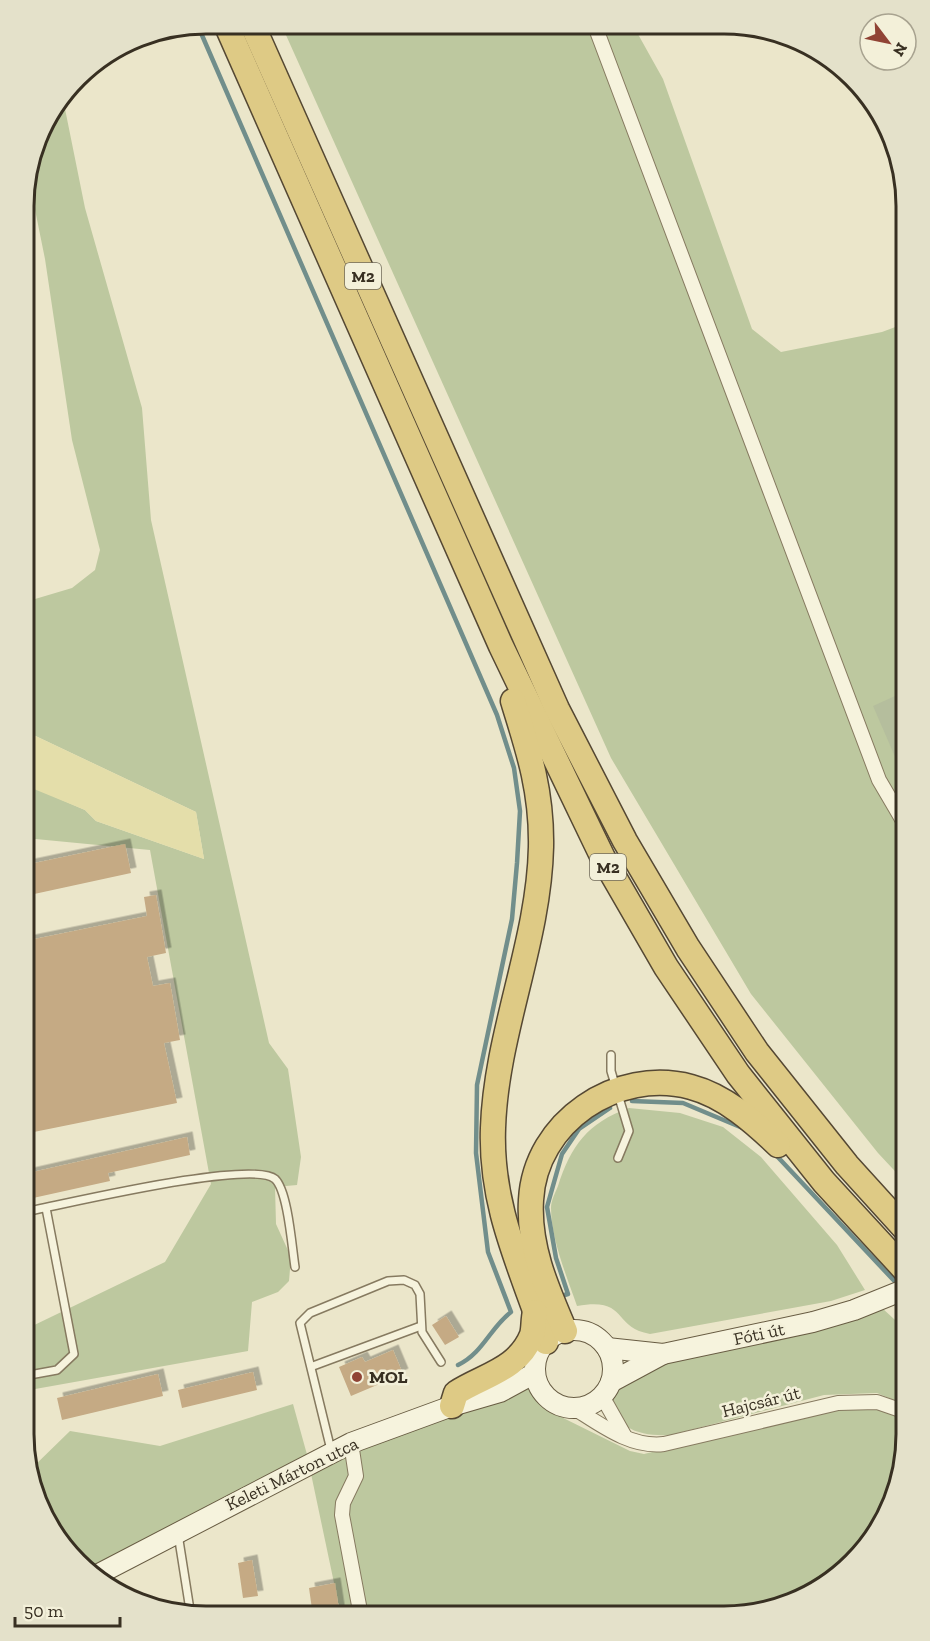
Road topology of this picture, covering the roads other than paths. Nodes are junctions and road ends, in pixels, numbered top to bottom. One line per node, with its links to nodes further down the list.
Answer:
1 (230, 34): 4 (highway, M2)
2 (256, 34): 12 (highway, M2)
3 (599, 34): 5 (street)
4 (501, 646): 9 (highway, M2); 16 (highway)
5 (896, 808)
6 (611, 1055): 7 (lane)
7 (617, 1090): 8 (lane); 9 (highway); 18 (highway)
8 (618, 1158)
9 (824, 1182): 13 (highway, M2)
10 (46, 1208): 11 (lane); 14 (lane); 23 (lane)
11 (34, 1210)
12 (895, 1218)
13 (895, 1259)
14 (295, 1267)
15 (895, 1294): 20 (main road, Fóti út)
16 (535, 1312): 18 (highway); 26 (highway)
17 (421, 1326): 21 (lane); 22 (lane); 22 (lane)
18 (556, 1337): 19 (main road); 24 (main road)
19 (607, 1348): 20 (main road, Fóti út); 25 (main road)
20 (663, 1354): 25 (main road)
21 (441, 1362)
22 (313, 1366): 31 (lane)
23 (34, 1374)
24 (537, 1381): 26 (main road, Keleti Márton utca); 27 (main road)
25 (606, 1389): 27 (main road); 29 (street)
26 (452, 1406): 30 (main road, Keleti Márton utca)
27 (574, 1408): 29 (street, Hajcsár út)
28 (895, 1408): 29 (street, Hajcsár út)
29 (625, 1437)
30 (351, 1443): 31 (main road, Keleti Márton utca); 35 (street)
31 (332, 1452): 32 (main road, Keleti Márton utca)
32 (178, 1531): 33 (main road, Keleti Márton utca); 34 (lane)
33 (103, 1572)
34 (189, 1605)
35 (359, 1606)

